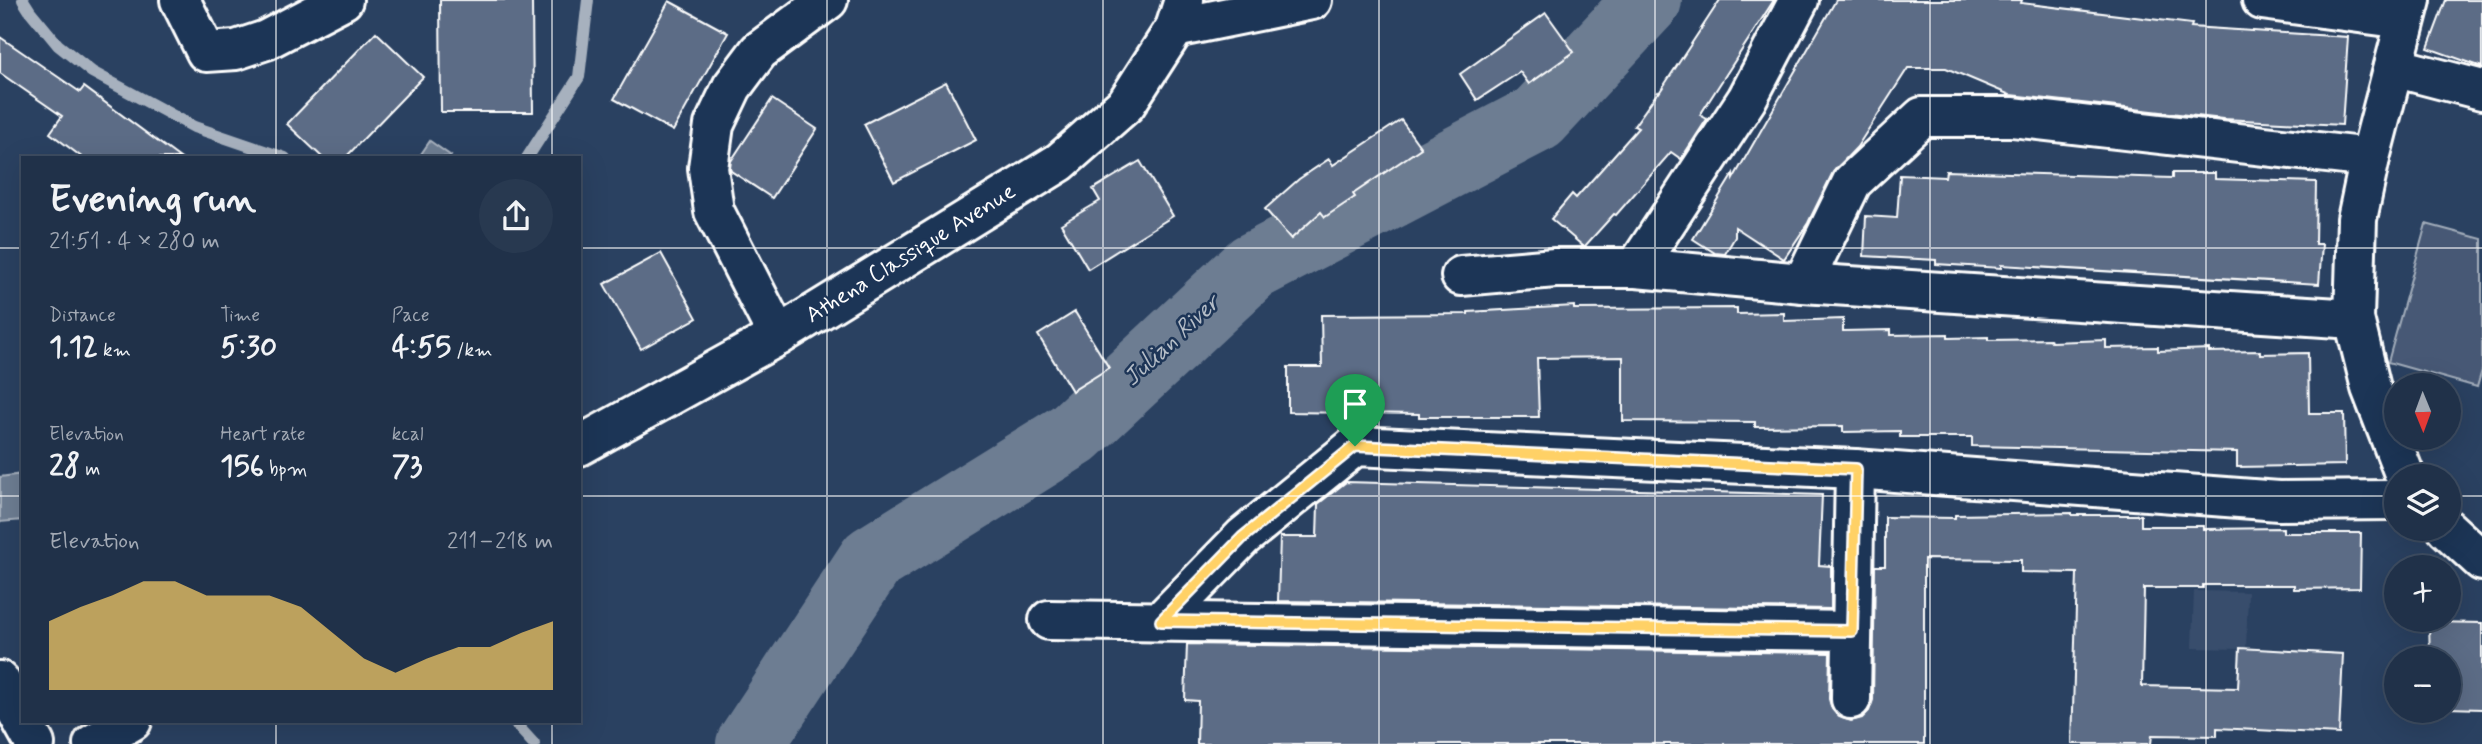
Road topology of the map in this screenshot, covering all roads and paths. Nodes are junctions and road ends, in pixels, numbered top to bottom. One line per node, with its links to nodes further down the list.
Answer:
1 (180, 0): 2 (street)
2 (343, 0)
3 (828, 0): 16 (street)
4 (1312, 0): 8 (street)
5 (1799, 0): 12 (street)
6 (2262, 0): 7 (street)
7 (2408, 9): 9 (street)
8 (1180, 14): 16 (street, Athena Classique Avenue)
9 (2394, 67): 10 (street); 11 (street)
10 (2482, 90)
11 (2370, 158): 14 (street); 15 (street)
12 (1636, 268): 13 (street); 14 (street)
13 (1461, 276)
14 (1803, 284): 15 (street)
15 (2354, 319): 18 (street)
16 (778, 336): 17 (street, Athena Classique Avenue)
17 (581, 445)
18 (2400, 464)
19 (1856, 469): 20 (street); 24 (street); 25 (street)
20 (2384, 500)
21 (2460, 541): 22 (street)
22 (2482, 561)
23 (1049, 620): 24 (street)
24 (1161, 621): 25 (street)
25 (1852, 631): 27 (street)
26 (0, 681): 28 (street)
27 (1851, 699)
28 (21, 719)
29 (23, 723): 31 (street)
30 (129, 723): 32 (street)
31 (35, 744)
32 (93, 744)

